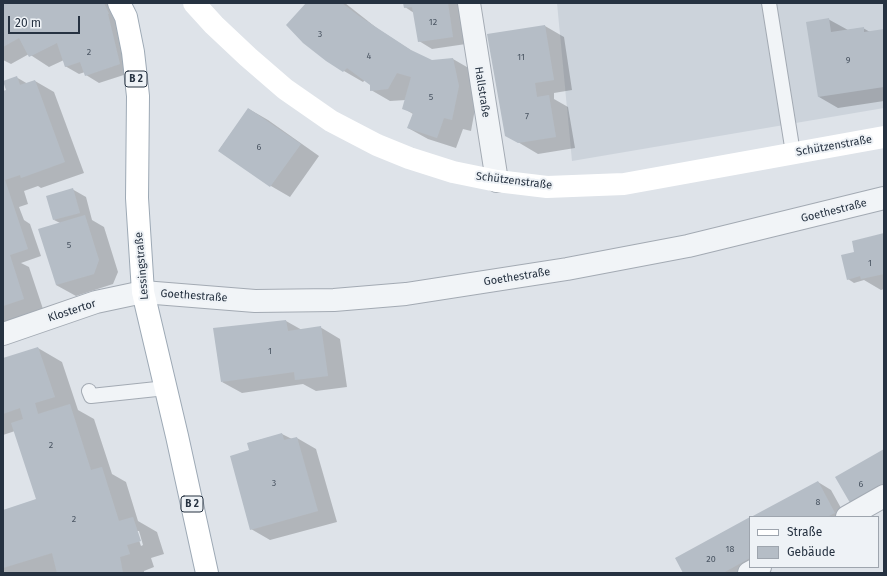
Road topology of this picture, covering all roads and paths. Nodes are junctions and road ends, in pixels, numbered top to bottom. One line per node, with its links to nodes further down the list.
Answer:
1 (118, 3): 9 (street, Lessingstraße / B 2)
2 (194, 3): 7 (street, Schützenstraße)
3 (469, 3): 7 (street, Hallstraße)
4 (769, 3): 6 (lane)
5 (884, 137): 6 (street, Schützenstraße)
6 (793, 153): 7 (street, Schützenstraße)
7 (497, 181)
8 (884, 198): 9 (street, Goethestraße)
9 (143, 292): 10 (street, Klostertor); 11 (street, Lessingstraße / B 2)
10 (3, 334)
11 (166, 388): 12 (lane); 16 (street, Lessingstraße / B 2)
12 (89, 391)
13 (884, 496): 14 (street)
14 (849, 516)
15 (758, 568): 17 (street)
16 (207, 573)
17 (749, 573)

